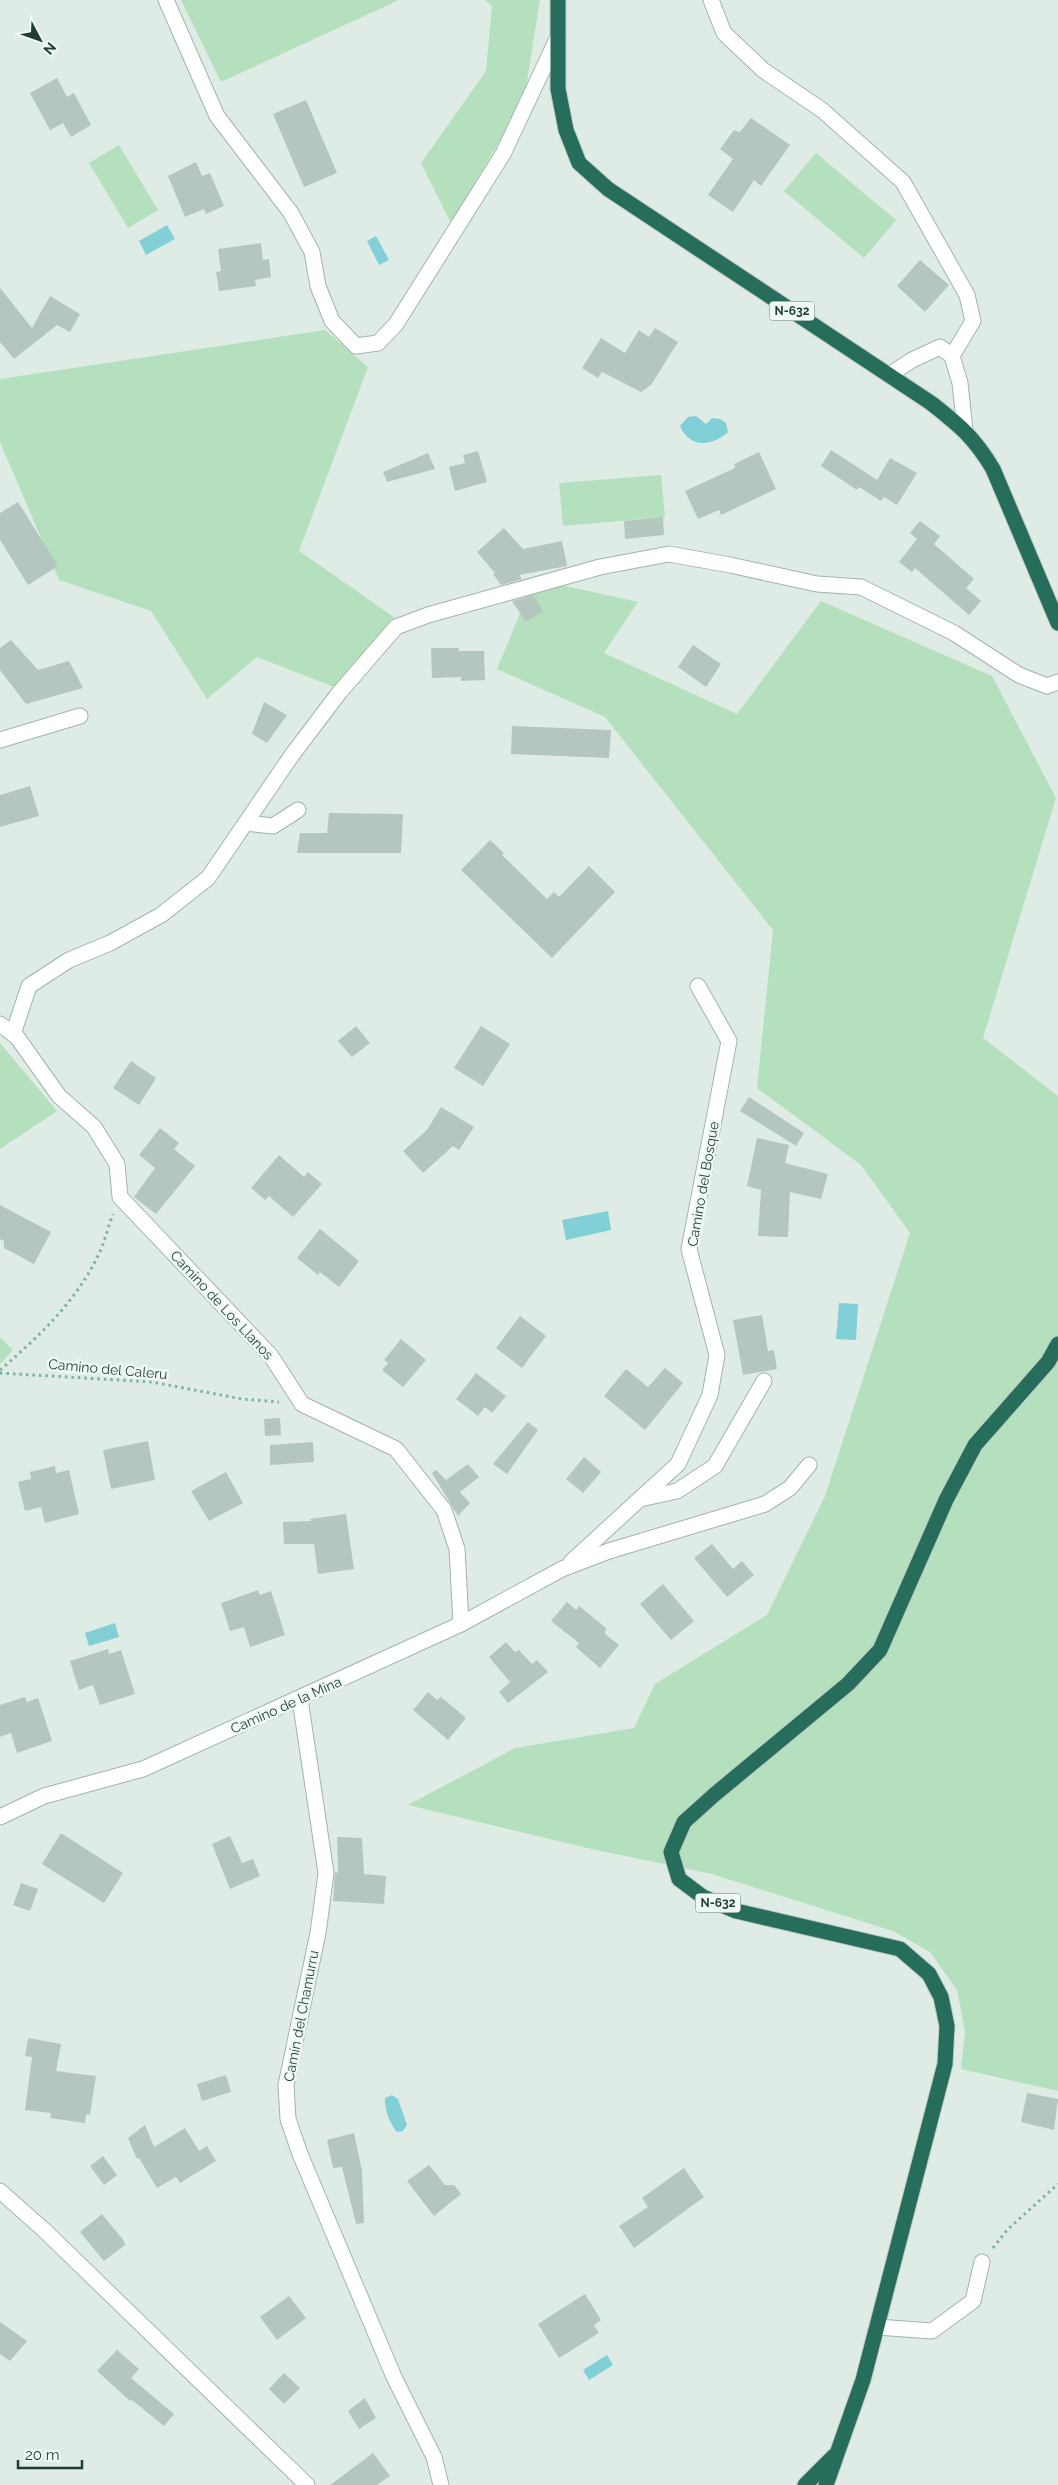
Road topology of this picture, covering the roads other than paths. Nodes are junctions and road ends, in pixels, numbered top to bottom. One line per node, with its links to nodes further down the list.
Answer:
1 (166, 0): 4 (street)
2 (558, 0): 4 (highway, N-632)
3 (710, 0): 5 (street)
4 (558, 37): 6 (highway, N-632)
5 (952, 356): 6 (street); 7 (street)
6 (889, 376): 7 (highway, N-632)
7 (965, 430): 8 (highway, N-632)
8 (1058, 623)
9 (1058, 682): 13 (street)
10 (80, 716): 11 (street)
11 (0, 740)
12 (298, 810): 13 (street)
13 (246, 823): 16 (street)
14 (698, 986): 20 (street, Camino del Bosque)
15 (0, 1024): 16 (street)
16 (12, 1034): 22 (street, Camino de Los Llanos)
17 (1058, 1344): 27 (highway, N-632)
18 (764, 1381): 20 (street)
19 (809, 1465): 21 (street)
20 (638, 1500): 21 (street, Camino del Bosque)
21 (562, 1570): 22 (street, Camino de la Mina)
22 (461, 1624): 23 (street, Camino de la Mina)
23 (300, 1699): 24 (street, Camino de la Mina); 30 (street, Camín del Chamurru)
24 (0, 1817)
25 (0, 2191): 29 (street)
26 (982, 2262): 27 (street)
27 (877, 2327): 28 (highway, N-632)
28 (835, 2455): 31 (highway, N-632); 32 (highway, N-632)
29 (307, 2485)
30 (441, 2485)
31 (805, 2485)
32 (826, 2485)

